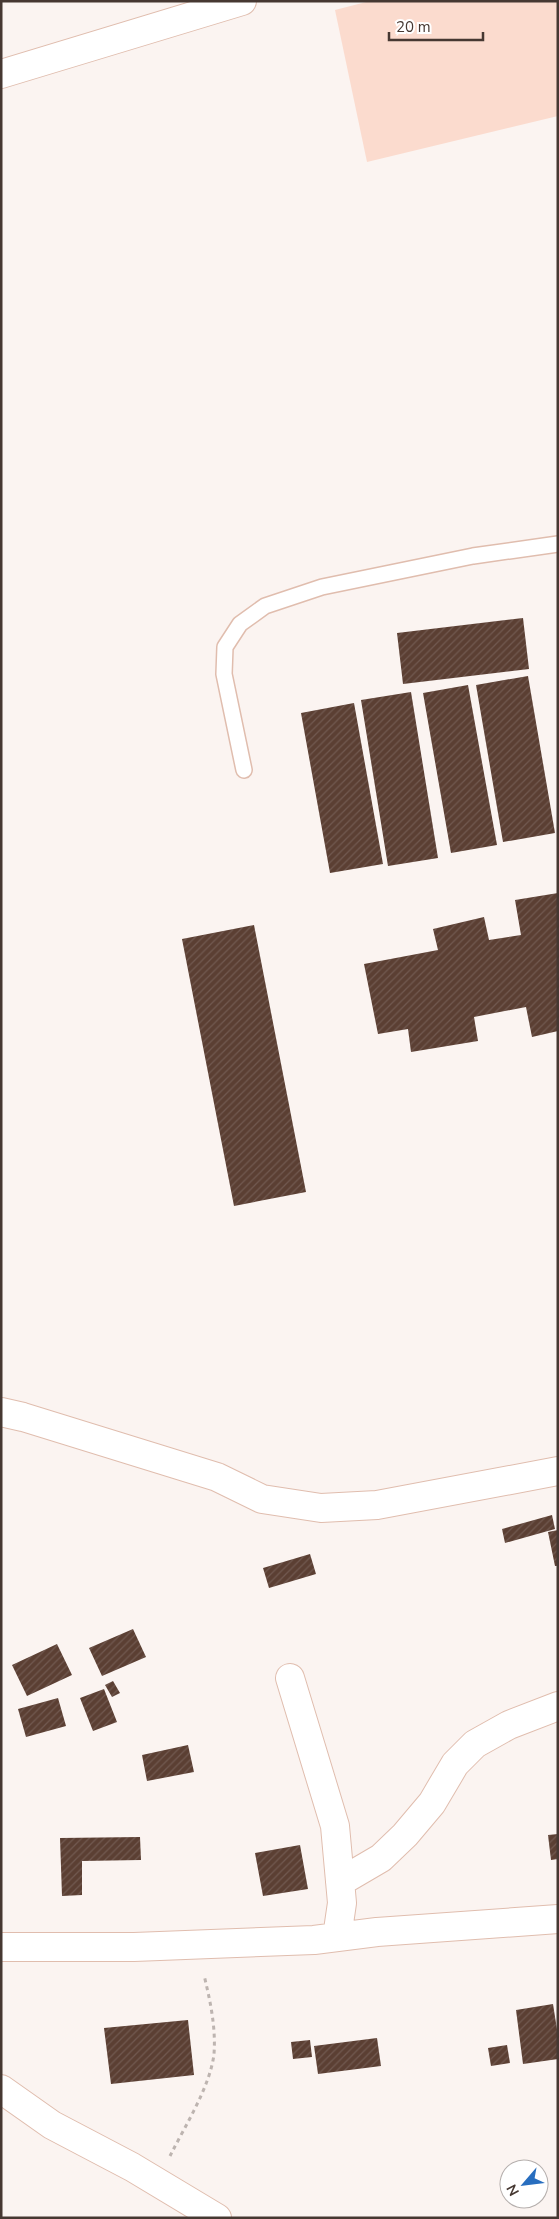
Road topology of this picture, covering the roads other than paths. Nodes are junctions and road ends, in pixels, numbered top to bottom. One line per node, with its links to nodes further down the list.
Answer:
1 (242, 1): 2 (street)
2 (1, 74)
3 (558, 544): 4 (lane)
4 (244, 770)
5 (1, 1412): 6 (street)
6 (558, 1471)
7 (290, 1678): 9 (street)
8 (558, 1706): 9 (street)
9 (340, 1882): 11 (street)
10 (558, 1919): 11 (street)
11 (337, 1937): 12 (street)
12 (1, 1947)
13 (1, 2089): 14 (street)
14 (217, 2218)

